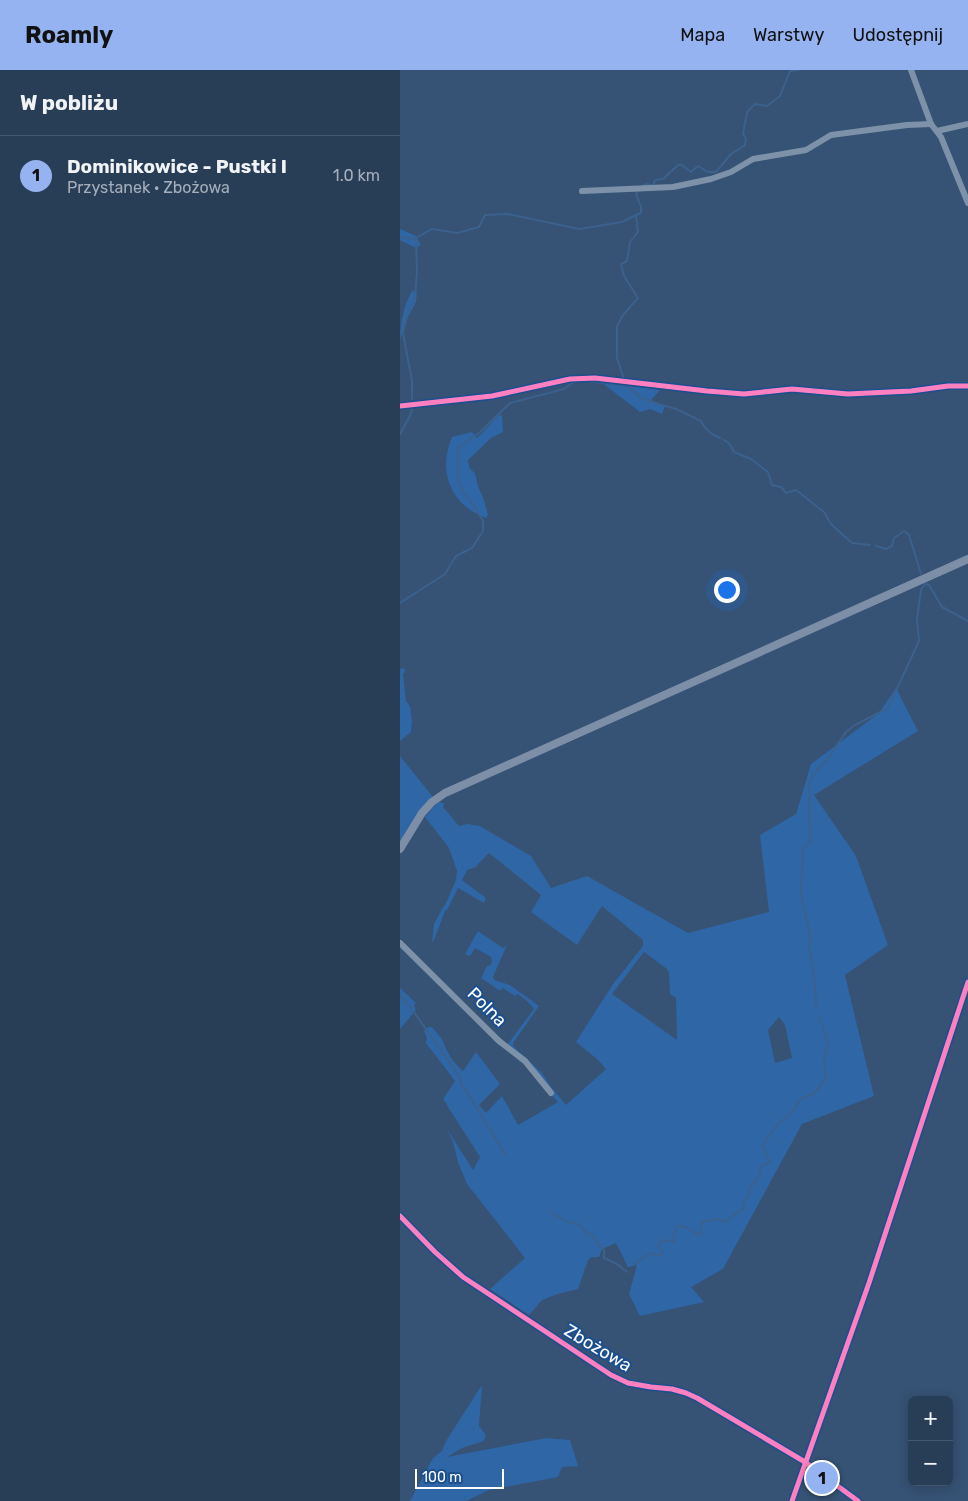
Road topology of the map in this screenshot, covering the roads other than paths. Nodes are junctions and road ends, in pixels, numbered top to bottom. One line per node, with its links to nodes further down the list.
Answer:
1 (911, 70): 2 (street)
2 (931, 124): 4 (street); 5 (street)
3 (968, 124): 4 (street)
4 (937, 131): 6 (street)
5 (582, 191)
6 (968, 203)
7 (968, 386): 8 (street)
8 (400, 406)
9 (968, 559): 10 (main road)
10 (400, 849)
11 (400, 943): 13 (street, Polna)
12 (968, 982): 15 (street)
13 (552, 1093)
14 (400, 1216): 15 (street, Zbożowa)
15 (805, 1462): 16 (street); 17 (street, Zbożowa)
16 (792, 1501)
17 (858, 1501)

